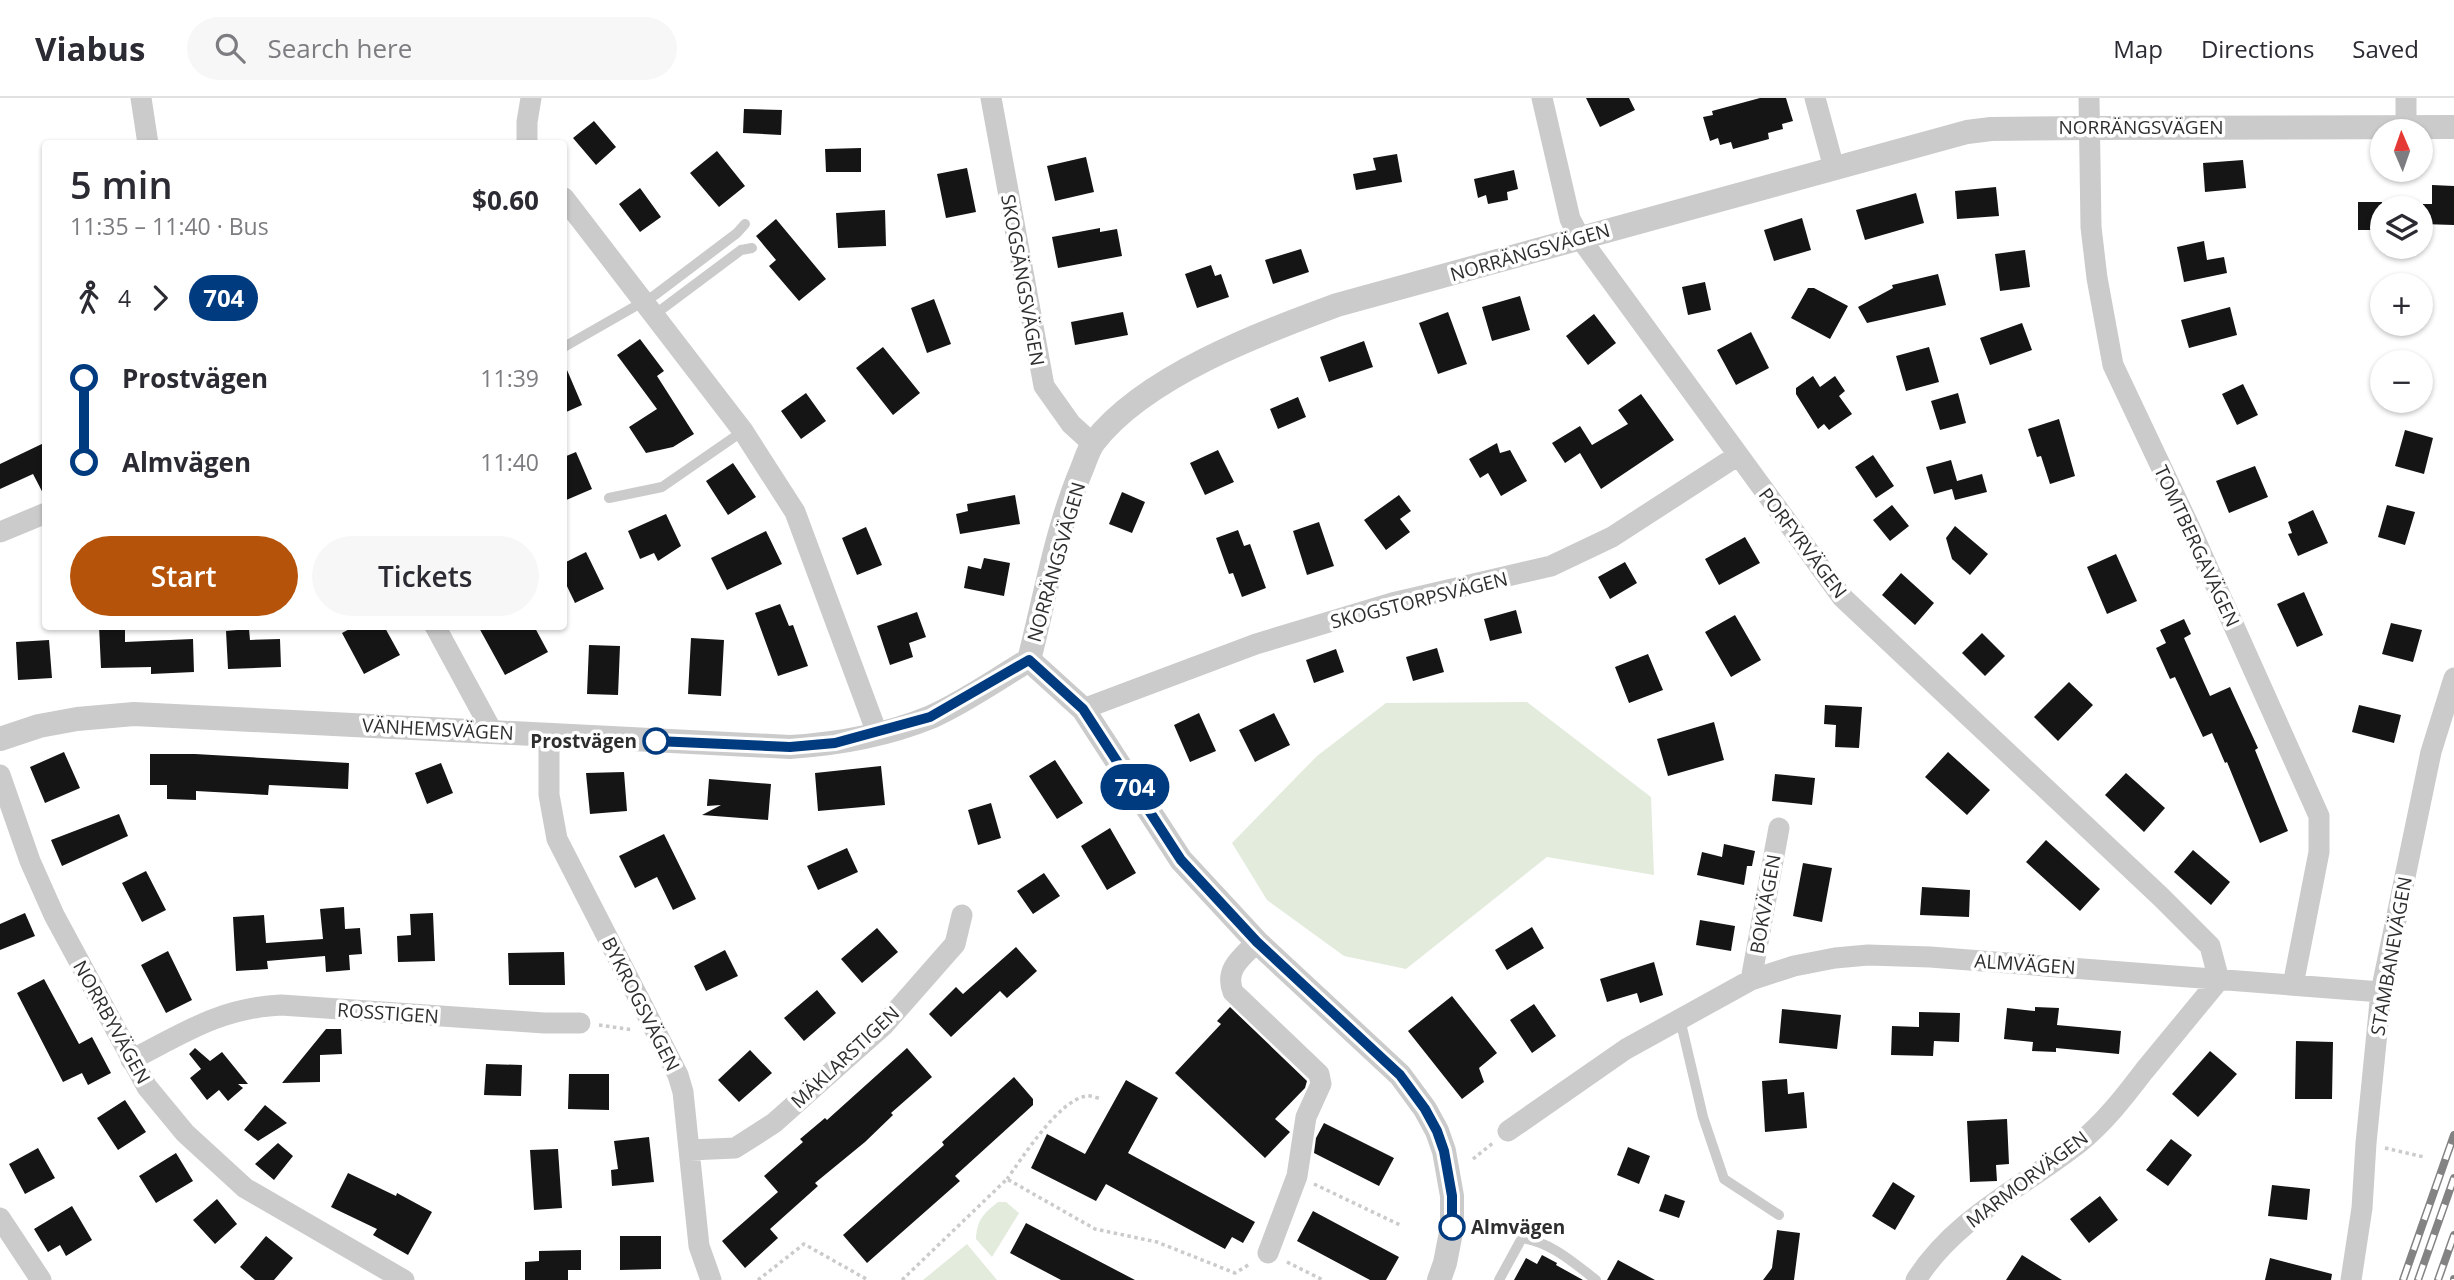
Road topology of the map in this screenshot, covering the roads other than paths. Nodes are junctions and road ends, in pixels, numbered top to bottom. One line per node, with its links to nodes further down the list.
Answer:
1 (141, 98): 13 (street)
2 (531, 98): 14 (street)
3 (991, 98): 23 (street, SKOGSÄNGSVÄGEN)
4 (1542, 98): 18 (street, PORFYRVÄGEN)
5 (1815, 98): 15 (street)
6 (2089, 98): 12 (street, TOMTBERGAVÄGEN)
7 (2406, 98): 8 (street)
8 (2406, 119)
9 (2370, 126): 12 (street, NORRÄNGSVÄGEN)
10 (2433, 127): 11 (street, NORRÄNGSVÄGEN)
11 (2454, 127)
12 (2089, 128): 15 (street, NORRÄNGSVÄGEN); 42 (street, TOMTBERGAVÄGEN)
13 (147, 140)
14 (527, 140)
15 (1834, 168): 18 (street, NORRÄNGSVÄGEN)
16 (567, 202): 20 (street)
17 (745, 224): 20 (lane)
18 (1580, 238): 23 (street, NORRÄNGSVÄGEN); 24 (street, PORFYRVÄGEN)
19 (752, 248): 20 (lane)
20 (648, 308): 21 (lane); 22 (street)
21 (567, 345)
22 (743, 431): 25 (lane); 33 (street)
23 (1093, 444): 29 (street, NORRÄNGSVÄGEN)
24 (1737, 456): 31 (street, SKOGSTORPSVÄGEN); 41 (street, PORFYRVÄGEN)
25 (609, 498)
26 (42, 515): 27 (street)
27 (0, 532)
28 (437, 630): 32 (street)
29 (1029, 660): 31 (street, NORRÄNGSVÄGEN); 33 (street, VÄNHEMSVÄGEN)
30 (2454, 678): 43 (street, STAMBANEVÄGEN)
31 (1083, 709): 39 (street, NORRÄNGSVÄGEN)
32 (492, 731): 34 (street, VÄNHEMSVÄGEN); 35 (street, VÄNHEMSVÄGEN)
33 (877, 733): 34 (street, VÄNHEMSVÄGEN)
34 (549, 736): 48 (street, BYKROGSVÄGEN)
35 (0, 739)
36 (0, 775): 46 (street, NORRBYVÄGEN)
37 (1779, 828): 40 (street, BOKVÄGEN)
38 (962, 915): 48 (street, MÄKLARSTIGEN)
39 (1257, 942): 51 (street); 55 (street, NORRÄNGSVÄGEN)
40 (1751, 980): 41 (street, ALMVÄGEN); 44 (street, ALMVÄGEN)
41 (2219, 980): 42 (street, ALMVÄGEN); 58 (street, MARMORVÄGEN)
42 (2293, 985): 43 (street, ALMVÄGEN)
43 (2381, 992): 59 (street, STAMBANEVÄGEN)
44 (1680, 1019): 47 (street, ALMVÄGEN); 49 (lane)
45 (580, 1023): 46 (street, ROSSTIGEN)
46 (131, 1060): 53 (street, NORRBYVÄGEN)
47 (1508, 1131)
48 (690, 1150): 54 (street, BYKROGSVÄGEN)
49 (1779, 1214)
50 (0, 1218): 52 (street)
51 (1268, 1253)
52 (41, 1280)
53 (404, 1280)
54 (711, 1280)
55 (1438, 1280)
56 (1499, 1280): 57 (lane)
57 (1596, 1280)
58 (1916, 1280)
59 (2351, 1280)

